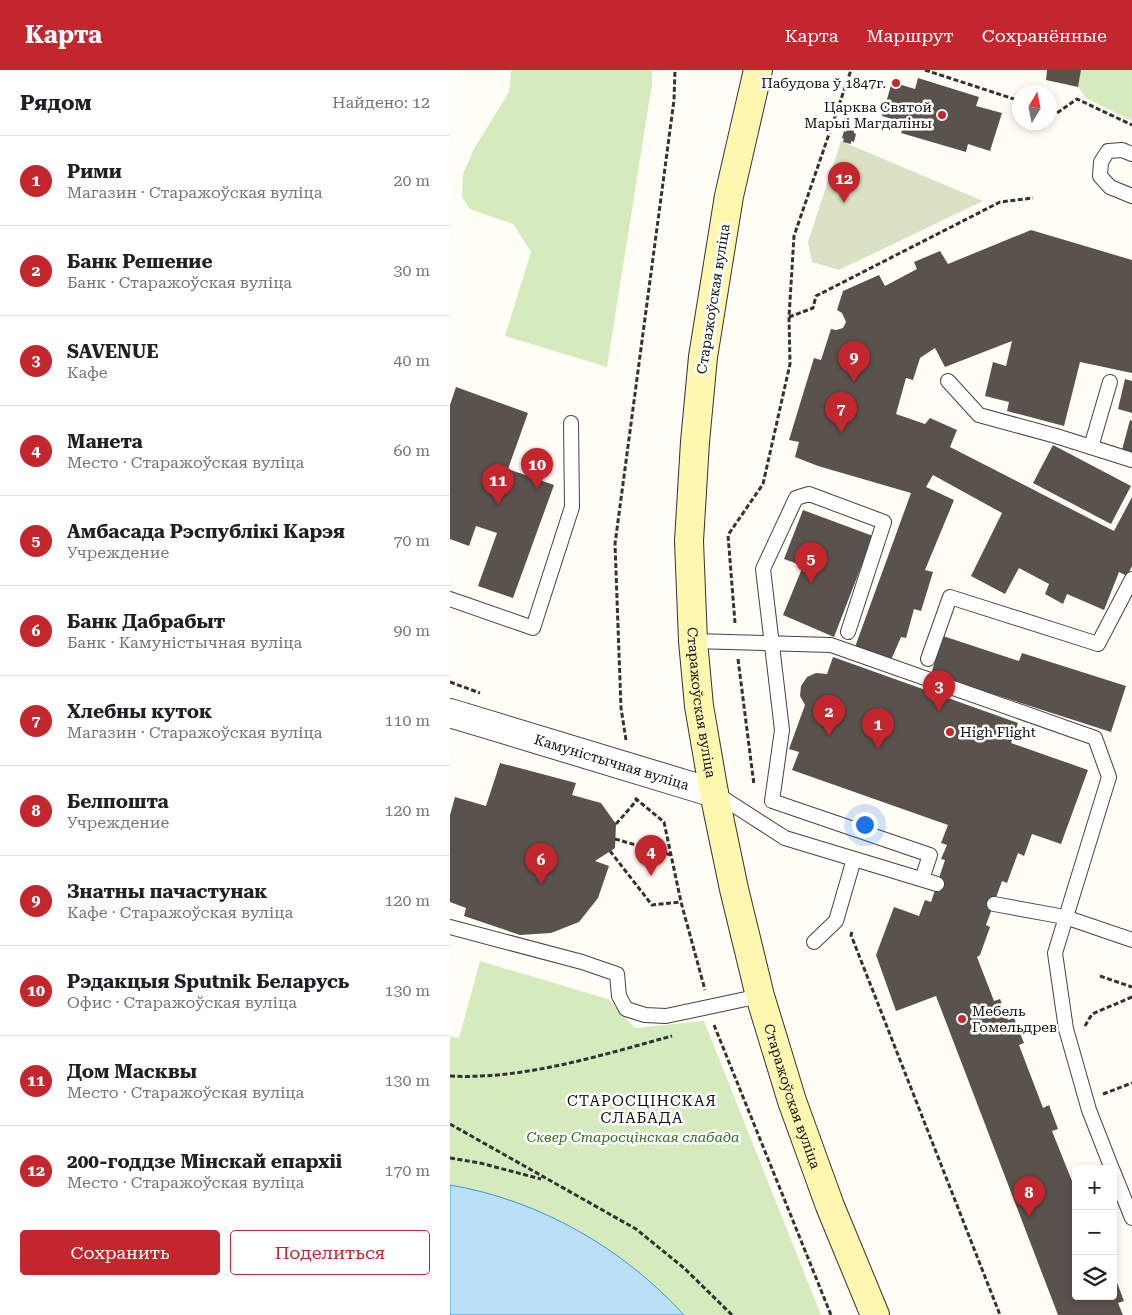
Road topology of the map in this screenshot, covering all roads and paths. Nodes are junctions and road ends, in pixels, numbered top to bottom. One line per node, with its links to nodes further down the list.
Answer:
1 (676, 70): 25 (path)
2 (758, 70): 20 (main road, Старажоўская вуліца)
3 (850, 70): 11 (path)
4 (925, 70): 5 (path)
5 (1012, 98)
6 (1057, 112): 7 (path)
7 (1132, 125)
8 (1132, 154): 9 (lane)
9 (1132, 196)
10 (1033, 198): 11 (path)
11 (789, 317): 22 (path)
12 (948, 381): 15 (lane)
13 (1110, 382): 15 (lane)
14 (571, 423): 18 (lane)
15 (1091, 447): 16 (lane)
16 (1132, 460)
17 (1132, 580): 23 (lane)
18 (450, 599)
19 (848, 632): 21 (lane)
20 (693, 641): 22 (lane); 27 (main road, Старажоўская вуліца)
21 (771, 642): 22 (lane); 35 (lane); 39 (lane)
22 (736, 643): 26 (path)
23 (928, 659)
24 (450, 713): 27 (street, Камуністычная вуліца)
25 (627, 743)
26 (758, 791)
27 (714, 793): 34 (lane, Камуністычная вуліца); 46 (main road, Старажоўская вуліца)
28 (629, 795): 29 (path)
29 (638, 799): 30 (path); 33 (path)
30 (616, 824)
31 (615, 839): 33 (path)
32 (610, 851): 37 (path)
33 (671, 855): 37 (path)
34 (854, 859): 35 (lane, Камуністычная вуліца); 43 (lane)
35 (922, 879): 36 (lane, Камуністычная вуліца)
36 (937, 884)
37 (681, 902): 48 (path)
38 (994, 904): 39 (lane)
39 (1065, 917): 42 (lane); 58 (lane)
40 (853, 926): 65 (path)
41 (450, 927): 48 (lane)
42 (1132, 940)
43 (814, 942)
44 (1100, 976): 45 (path)
45 (1132, 987)
46 (760, 996): 48 (lane); 64 (main road, Старажоўская вуліца)
47 (1132, 997): 51 (path)
48 (710, 1007): 49 (path)
49 (714, 1025): 50 (path); 63 (path)
50 (706, 1027)
51 (1084, 1031)
52 (680, 1034): 53 (path)
53 (450, 1076)
54 (1132, 1083): 55 (path)
55 (1101, 1095)
56 (450, 1124): 59 (path)
57 (450, 1158): 59 (path)
58 (1111, 1165)
59 (547, 1180): 62 (path)
60 (1117, 1180): 61 (lane)
61 (1132, 1218)
62 (732, 1315)
63 (831, 1315)
64 (875, 1315)
65 (1000, 1315)

